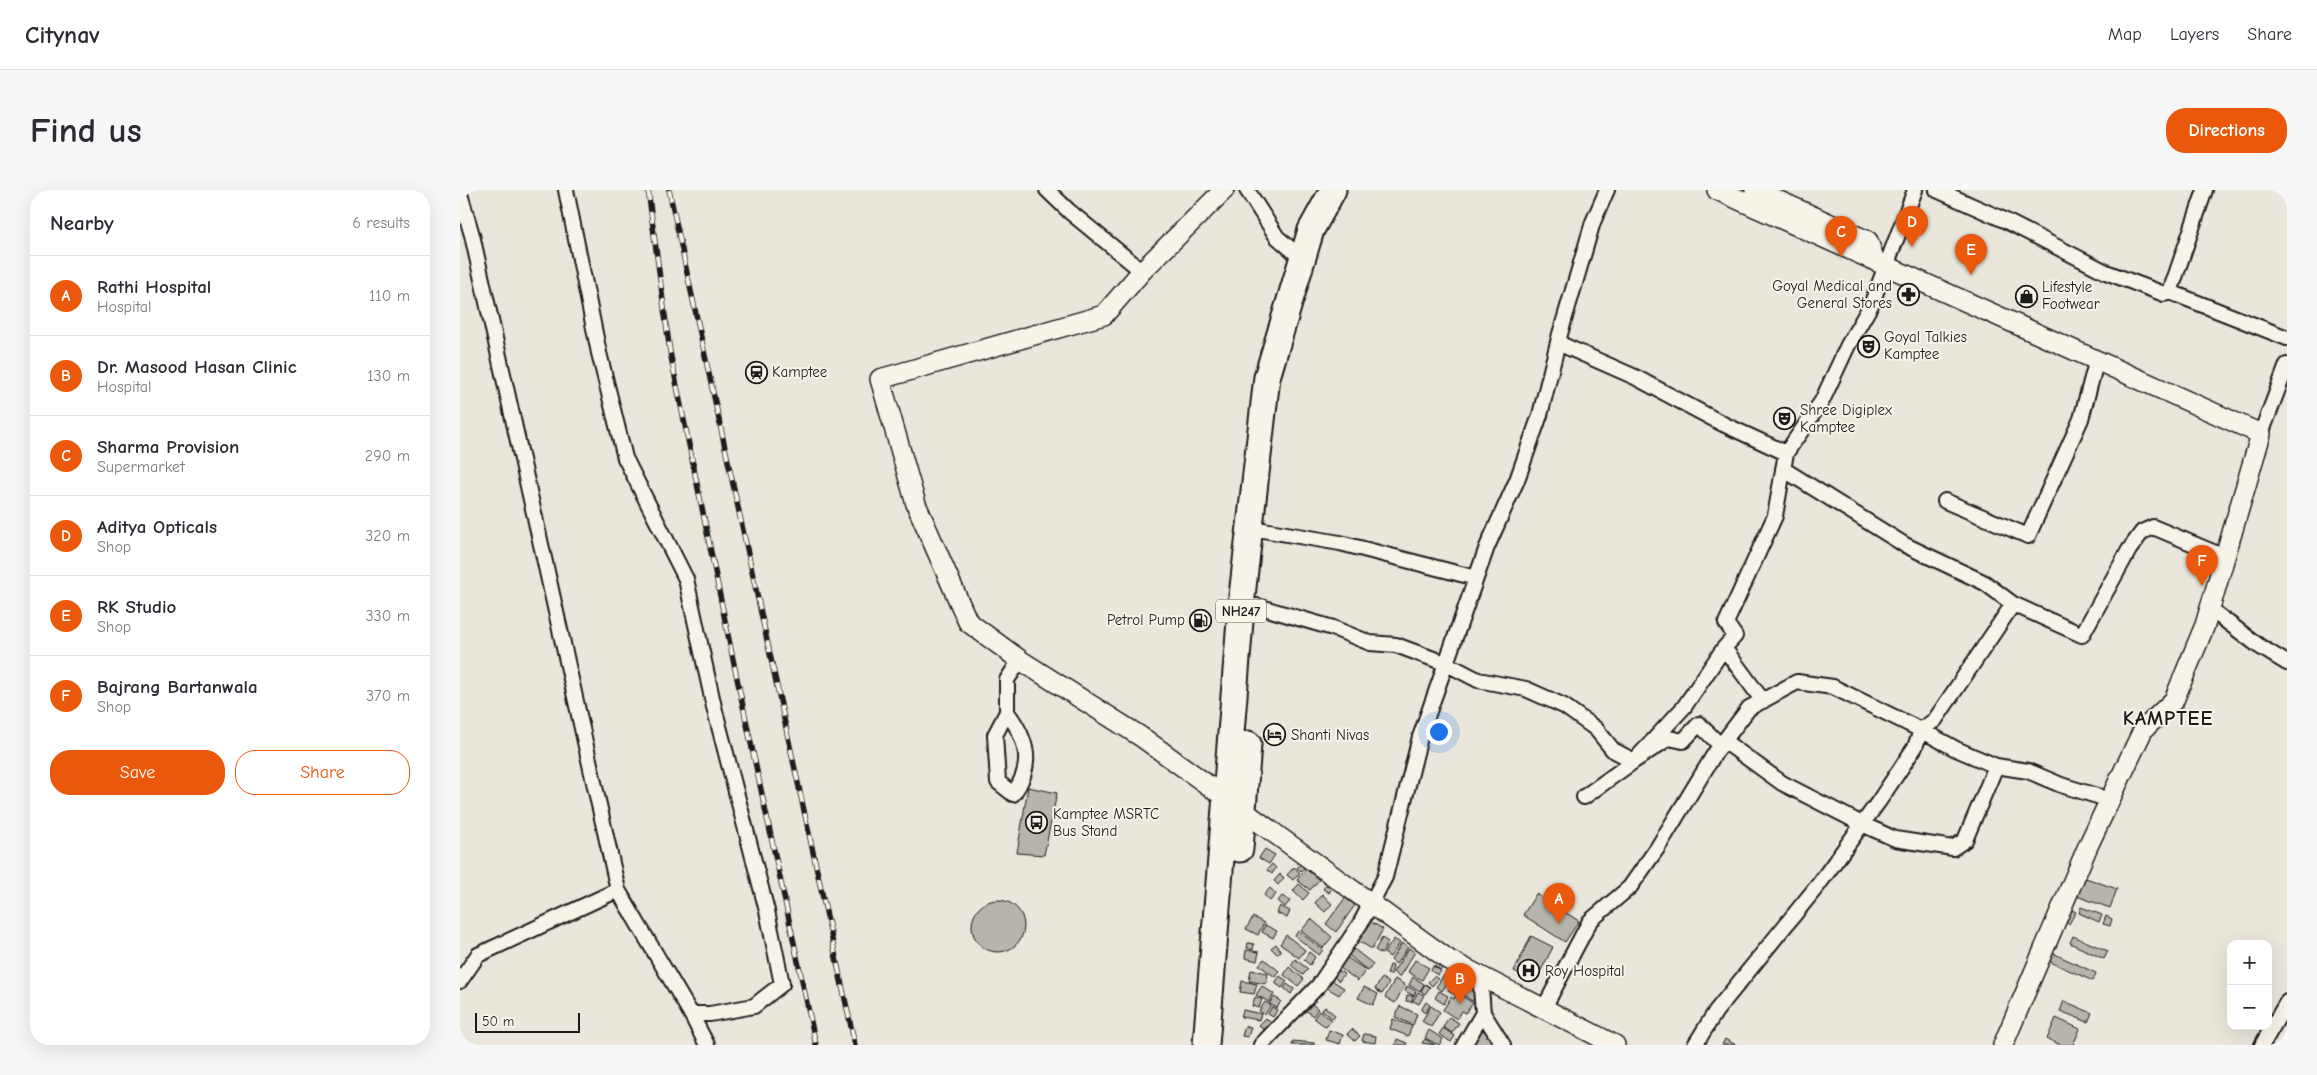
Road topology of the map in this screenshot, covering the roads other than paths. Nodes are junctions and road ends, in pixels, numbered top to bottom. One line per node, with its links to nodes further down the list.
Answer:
1 (566, 190): 54 (street)
2 (1047, 190): 17 (street)
3 (1224, 190): 17 (street)
4 (1247, 190): 15 (street)
5 (1334, 190): 15 (highway, NH247)
6 (1346, 190): 15 (highway, NH247)
7 (1607, 190): 20 (street)
8 (1717, 190): 16 (street)
9 (1755, 190): 16 (street)
10 (1915, 190): 16 (street)
11 (1937, 190): 18 (street)
12 (2205, 190): 18 (street)
13 (460, 194): 14 (street)
14 (466, 235): 47 (street)
15 (1307, 263): 27 (highway, NH247); 30 (highway, NH247)
16 (1881, 264): 21 (street); 24 (street)
17 (1142, 271): 34 (street)
18 (2170, 292): 19 (street)
19 (2287, 338)
20 (1558, 343): 24 (street); 29 (street)
21 (2097, 360): 23 (street); 26 (street)
22 (2287, 365): 23 (street)
23 (2262, 434): 28 (street)
24 (1786, 453): 25 (street)
25 (1783, 468): 31 (street); 33 (street)
26 (1945, 501)
27 (1263, 530): 29 (street); 30 (highway, NH247)
28 (2225, 557): 31 (street); 32 (street)
29 (1476, 578): 36 (street)
30 (1253, 591): 36 (street); 45 (highway, NH247)
31 (2013, 604): 39 (street)
32 (2210, 609): 35 (street); 44 (street)
33 (1724, 648): 37 (street); 41 (street)
34 (1020, 660): 38 (street); 45 (street)
35 (2287, 663)
36 (1446, 664): 41 (street); 48 (street)
37 (1763, 701): 39 (street); 40 (street)
38 (1007, 712): 38 (street)
39 (1920, 730): 42 (street); 46 (street)
40 (1722, 744): 41 (street); 46 (street); 52 (street)
41 (1634, 761): 43 (street)
42 (1996, 766): 44 (street); 46 (street)
43 (1584, 796)
44 (2110, 800): 63 (street)
45 (1236, 805): 48 (street); 56 (highway, NH247); 57 (highway, NH247)
46 (1862, 824): 62 (street)
47 (618, 890): 50 (street); 54 (street)
48 (1372, 903): 49 (street); 58 (street)
49 (1480, 975): 52 (street); 53 (street)
50 (460, 981)
51 (2287, 1002): 64 (street)
52 (1544, 1008): 61 (street)
53 (1483, 1013): 59 (street); 60 (street)
54 (691, 1014): 55 (street)
55 (706, 1045)
56 (1206, 1045)
57 (1218, 1045)
58 (1261, 1045)
59 (1464, 1045)
60 (1503, 1045)
61 (1615, 1045)
62 (1695, 1045)
63 (2002, 1045)
64 (2262, 1045)

